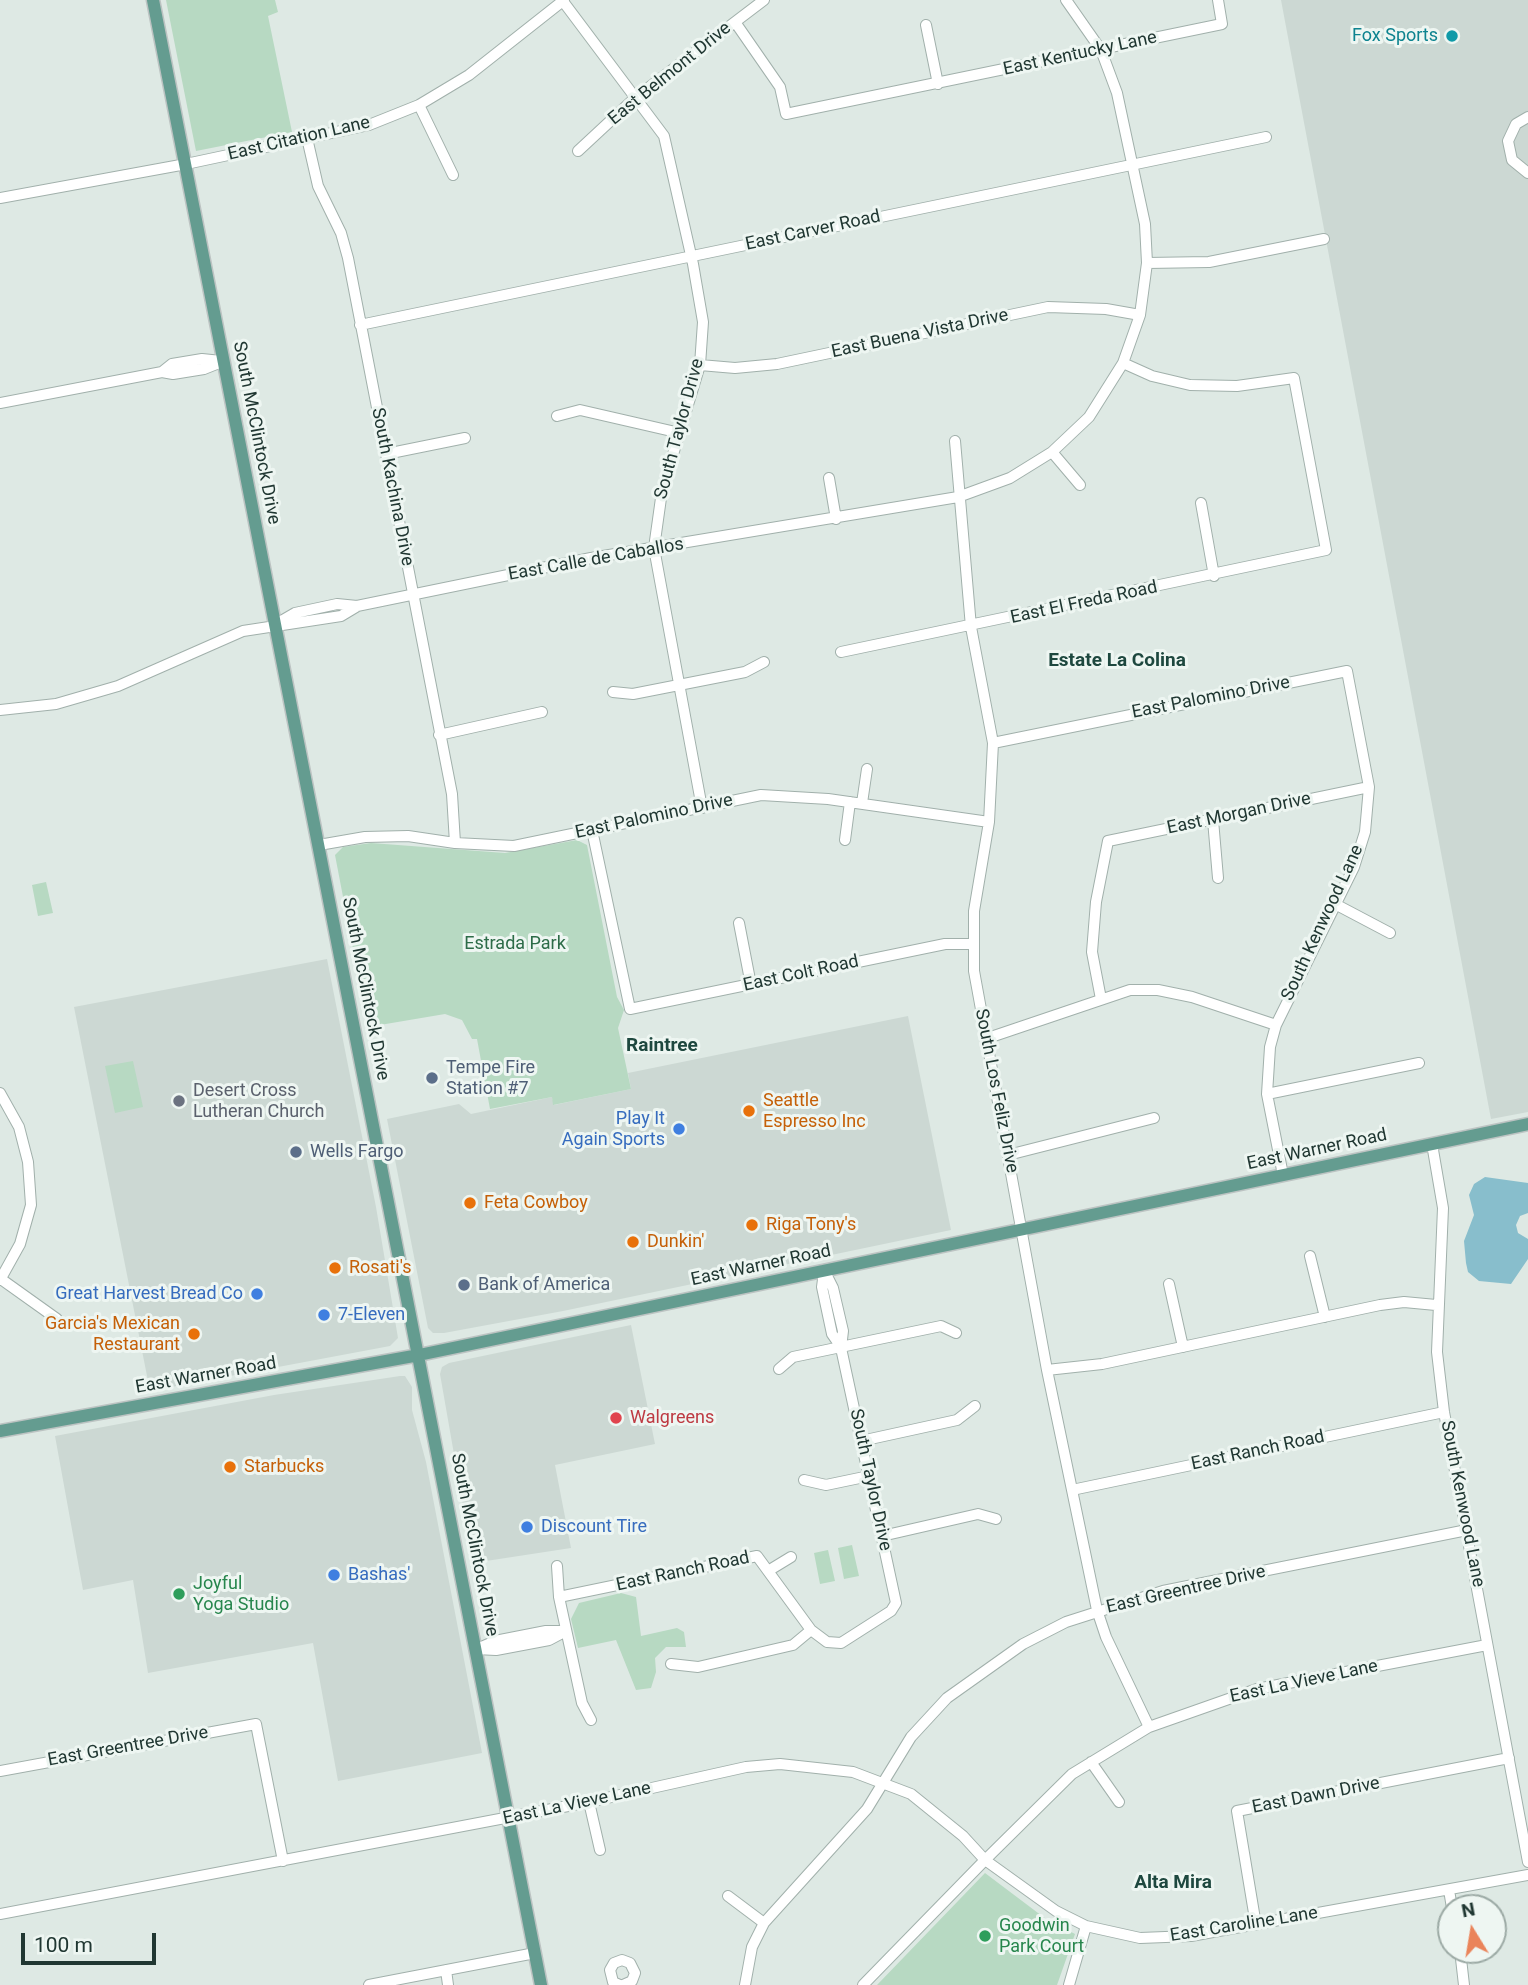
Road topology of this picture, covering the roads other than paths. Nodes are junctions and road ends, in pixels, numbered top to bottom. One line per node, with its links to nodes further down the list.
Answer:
1 (153, 0): 17 (main road, South McClintock Drive)
2 (563, 0): 10 (street, South Taylor Drive); 11 (street, East Citation Lane)
3 (764, 0): 6 (street, East Belmont Drive)
4 (1066, 0): 8 (street)
5 (1218, 0): 8 (street, East Kentucky Lane)
6 (735, 22): 9 (street, East Kentucky Lane); 10 (street, East Belmont Drive)
7 (926, 26): 9 (street)
8 (1101, 50): 9 (street, East Kentucky Lane); 16 (street)
9 (938, 85)
10 (635, 98): 15 (street, East Belmont Drive); 22 (street, South Taylor Drive)
11 (419, 105): 14 (street, East Citation Lane); 19 (street)
12 (1528, 117): 18 (street)
13 (1266, 137): 16 (street, East Carver Road)
14 (307, 138): 17 (street, East Citation Lane); 25 (street, South Kachina Drive)
15 (578, 151)
16 (1132, 163): 22 (street, East Carver Road); 23 (street, East Calle de Caballos)
17 (186, 164): 20 (street, East Citation Lane); 26 (main road, South McClintock Drive)
18 (1528, 173)
19 (453, 175)
20 (0, 198)
21 (1324, 239): 23 (street)
22 (691, 256): 25 (street, East Carver Road); 28 (street, South Taylor Drive)
23 (1147, 263): 24 (street, East Calle de Caballos)
24 (1140, 315): 27 (street, East Calle de Caballos); 28 (street, East Buena Vista Drive)
25 (360, 325): 35 (street, South Kachina Drive)
26 (224, 361): 29 (street); 44 (main road, South McClintock Drive)
27 (1123, 363): 34 (street, East Calle de Caballos); 42 (street, East El Freda Road)
28 (700, 365): 31 (street, South Taylor Drive)
29 (0, 403)
30 (557, 416): 31 (street)
31 (680, 433): 41 (street, South Taylor Drive)
32 (465, 438): 35 (street)
33 (955, 441): 38 (street, South Los Feliz Drive)
34 (1052, 452): 37 (street); 38 (street, East Calle de Caballos)
35 (386, 454): 43 (street, South Kachina Drive)
36 (829, 478): 40 (street)
37 (1080, 485)
38 (958, 497): 40 (street, East Calle de Caballos); 45 (street, South Los Feliz Drive)
39 (1200, 503): 42 (street)
40 (836, 519): 41 (street, East Calle de Caballos)
41 (654, 548): 43 (street, East Calle de Caballos); 49 (street, South Taylor Drive)
42 (1213, 576): 45 (street, East El Freda Road)
43 (413, 595): 44 (street, East Calle de Caballos); 53 (street, South Kachina Drive)
44 (276, 624): 51 (street); 65 (main road, South McClintock Drive)
45 (971, 627): 46 (street, East El Freda Road); 54 (street, South Los Feliz Drive)
46 (841, 652)
47 (764, 662): 49 (street)
48 (1347, 671): 54 (street, East Palomino Drive); 56 (street, South Kenwood Lane)
49 (678, 685): 50 (street); 59 (street, South Taylor Drive)
50 (613, 692)
51 (0, 710)
52 (542, 712): 53 (street)
53 (439, 735): 64 (street, South Kachina Drive)
54 (993, 743): 61 (street, South Los Feliz Drive)
55 (867, 769): 58 (street)
56 (1369, 787): 60 (street, East Morgan Drive); 67 (street, South Kenwood Lane)
57 (850, 802): 58 (street, East Palomino Drive); 59 (street, East Palomino Drive); 63 (street)
58 (862, 803): 61 (street, East Palomino Drive)
59 (702, 808): 62 (street, East Palomino Drive)
60 (1213, 820): 66 (street); 72 (street, East Morgan Drive)
61 (989, 822): 70 (street, South Los Feliz Drive)
62 (592, 830): 64 (street, East Palomino Drive); 71 (street, East Colt Road)
63 (845, 840)
64 (456, 843): 65 (street, East Palomino Drive)
65 (319, 845): 94 (main road, South McClintock Drive)
66 (1217, 878)
67 (1335, 904): 69 (street); 73 (street, South Kenwood Lane)
68 (739, 923): 71 (street)
69 (1390, 933)
70 (972, 944): 71 (street, East Colt Road); 74 (street, South Los Feliz Drive)
71 (751, 985)
72 (1101, 999): 73 (street); 74 (street)
73 (1276, 1025): 77 (street, South Kenwood Lane)
74 (985, 1039): 81 (street, South Los Feliz Drive)
75 (1419, 1063): 77 (street)
76 (0, 1093): 86 (street)
77 (1267, 1094): 82 (street, South Kenwood Lane)
78 (1154, 1118): 81 (street)
79 (1528, 1124): 80 (main road, East Warner Road)
80 (1432, 1144): 82 (main road, East Warner Road); 88 (street, South Kenwood Lane)
81 (1008, 1155): 83 (street, South Los Feliz Drive)
82 (1283, 1175): 83 (main road, East Warner Road)
83 (1022, 1229): 85 (main road, East Warner Road); 96 (street, South Los Feliz Drive)
84 (1310, 1256): 89 (street)
85 (824, 1270): 93 (street, South Taylor Drive); 94 (main road, East Warner Road)
86 (1, 1280): 90 (street)
87 (1169, 1284): 92 (street)
88 (1436, 1305): 89 (street); 98 (street, South Kenwood Lane)
89 (1325, 1317): 92 (street)
90 (58, 1320)
91 (956, 1333): 93 (street)
92 (1183, 1347): 96 (street)
93 (841, 1348): 95 (street); 100 (street, South Taylor Drive)
94 (419, 1355): 99 (main road, East Warner Road); 115 (main road, South McClintock Drive)
95 (779, 1369)
96 (1047, 1370): 103 (street, South Los Feliz Drive)
97 (975, 1406): 100 (street)
98 (1444, 1412): 103 (street, East Ranch Road); 105 (street, South Kenwood Lane)
99 (0, 1431)
100 (861, 1441): 101 (street, South Taylor Drive)
101 (869, 1476): 102 (street); 106 (street, South Taylor Drive)
102 (804, 1480)
103 (1072, 1490): 111 (street, South Los Feliz Drive)
104 (996, 1519): 106 (street)
105 (1467, 1530): 111 (street, East Greentree Drive); 114 (street, South Kenwood Lane)
106 (882, 1536): 112 (street, South Taylor Drive)
107 (791, 1557): 109 (street)
108 (557, 1566): 110 (street)
109 (768, 1571): 110 (street, East Ranch Road); 112 (street, East Ranch Road)
110 (559, 1597): 113 (street)
111 (1097, 1610): 118 (street, South Los Feliz Drive); 122 (street, East Greentree Drive)
112 (811, 1630): 116 (street)
113 (566, 1631): 115 (street); 117 (street)
114 (1487, 1645): 118 (street, East La Vieve Lane); 119 (street, South Kenwood Lane)
115 (476, 1649): 125 (main road, South McClintock Drive)
116 (671, 1664)
117 (591, 1720)
118 (1149, 1727): 120 (street, East La Vieve Lane)
119 (1509, 1758): 129 (street, South Kenwood Lane); 136 (street, East Dawn Drive)
120 (1091, 1762): 124 (street); 127 (street, East La Vieve Lane)
121 (0, 1771): 128 (street, East Greentree Drive)
122 (883, 1782): 123 (street, East La Vieve Lane); 127 (street, East La Vieve Lane); 135 (street)
123 (589, 1802): 125 (street, East La Vieve Lane); 126 (street)
124 (1119, 1802)
125 (509, 1818): 128 (street, East La Vieve Lane); 138 (main road, South McClintock Drive)
126 (600, 1850)
127 (985, 1860): 137 (street, East Caroline Lane); 145 (street)
128 (283, 1861): 134 (street, East La Vieve Lane)
129 (1528, 1862)
130 (1528, 1875): 131 (street, East Caroline Lane)
131 (1449, 1890): 132 (street); 136 (street, East Caroline Lane)
132 (1450, 1894)
133 (728, 1896): 135 (street)
134 (0, 1914)
135 (764, 1923): 144 (street)
136 (1256, 1925): 137 (street, East Caroline Lane)
137 (1086, 1926): 146 (street)
138 (535, 1953): 140 (street); 143 (main road, South McClintock Drive)
139 (1462, 1964): 147 (street)
140 (446, 1970): 141 (street); 142 (street)
141 (369, 1985)
142 (448, 1985)
143 (541, 1985)
144 (745, 1985)
145 (863, 1985)
146 (1069, 1985)
147 (1464, 1985)

